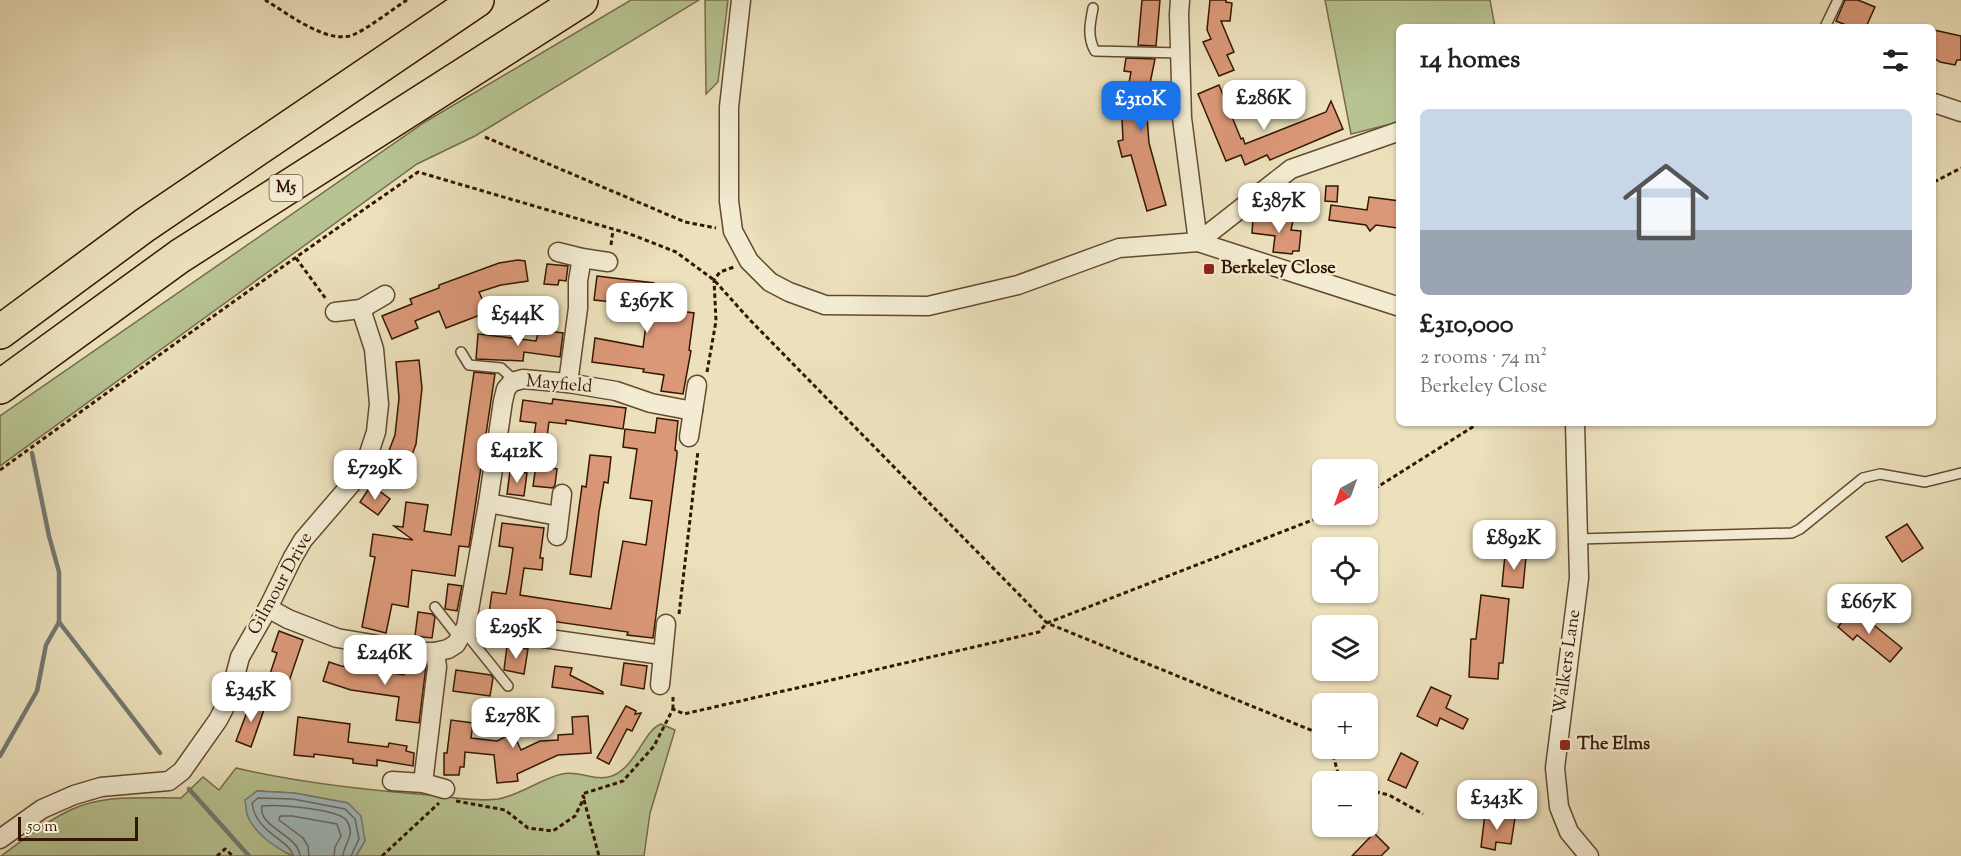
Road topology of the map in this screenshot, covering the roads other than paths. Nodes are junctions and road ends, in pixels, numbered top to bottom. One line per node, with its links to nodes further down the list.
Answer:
1 (477, 0): 20 (highway)
2 (581, 0): 25 (highway, M5)
3 (741, 0): 12 (street)
4 (1180, 0): 8 (street)
5 (1838, 0): 7 (lane)
6 (1093, 8): 8 (lane)
7 (1826, 24)
8 (1180, 53): 12 (street)
9 (1936, 104): 10 (street)
10 (1961, 111)
11 (1396, 132): 12 (street)
12 (1198, 242): 17 (street)
13 (558, 252): 14 (street)
14 (582, 258): 15 (street); 23 (street)
15 (608, 262)
16 (386, 295): 18 (street)
17 (1396, 306)
18 (361, 309): 19 (street); 36 (street, Gilmour Drive)
19 (335, 312)
20 (0, 332)
21 (461, 352): 22 (lane)
22 (515, 381): 23 (street, Mayfield); 31 (street, Mayfield)
23 (568, 383): 26 (street, Mayfield)
24 (697, 385): 26 (street)
25 (0, 387)
26 (693, 411): 28 (street)
27 (1575, 426): 34 (street, Walkers Lane)
28 (689, 437)
29 (1961, 473): 34 (lane)
30 (562, 494): 32 (street)
31 (488, 503): 32 (street); 38 (street, Mayfield)
32 (558, 516): 33 (street)
33 (556, 536)
34 (1578, 539): 47 (street, Walkers Lane)
35 (435, 607): 38 (lane)
36 (268, 608): 39 (street); 46 (street, Gilmour Drive)
37 (666, 624): 40 (street)
38 (464, 632): 39 (street); 40 (street); 42 (lane)
39 (435, 652): 44 (street)
40 (662, 655): 41 (street)
41 (660, 685)
42 (508, 686)
43 (392, 781): 44 (street)
44 (423, 783): 45 (street)
45 (447, 796)
46 (0, 839)
47 (1589, 856)

